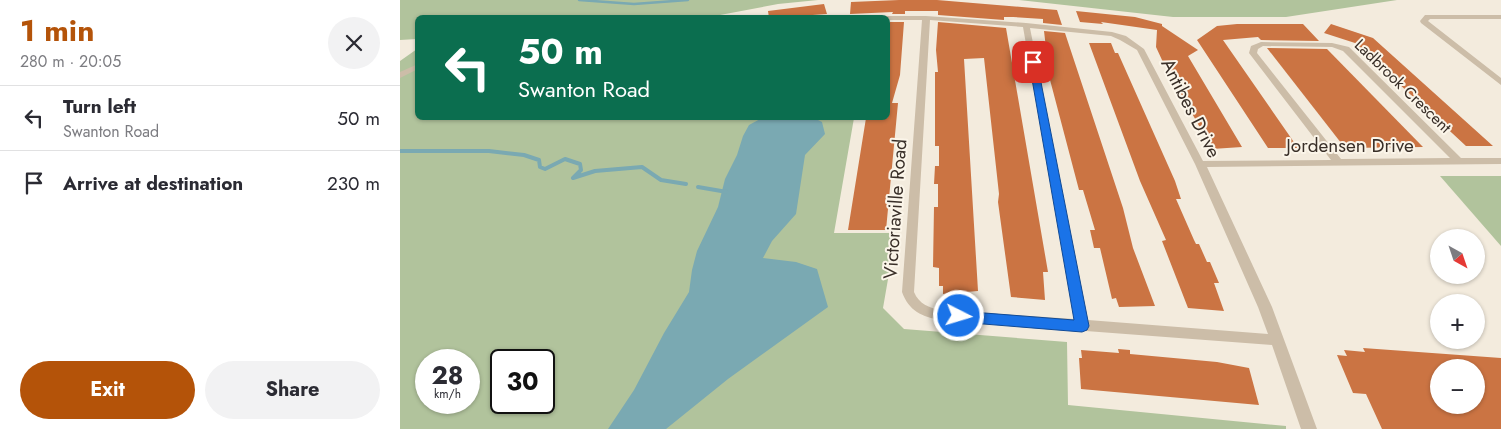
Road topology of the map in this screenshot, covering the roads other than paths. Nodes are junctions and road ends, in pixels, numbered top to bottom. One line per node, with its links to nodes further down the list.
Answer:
1 (1501, 17): 7 (street)
2 (890, 18): 3 (street, Antibes Drive)
3 (926, 18): 4 (street, Antibes Drive); 12 (street, Victoriaville Road)
4 (1026, 25): 11 (street, Antibes Drive); 12 (street)
5 (415, 68): 6 (street)
6 (400, 75)
7 (1501, 82)
8 (1501, 161): 10 (street, Jordensen Drive)
9 (1338, 162): 10 (street, Jordensen Drive); 10 (street, Ladbrook Crescent); 11 (street, Jordensen Drive)
10 (1459, 162)
11 (1200, 164): 13 (street, Antibes Drive)
12 (1082, 326): 13 (street, Victoriaville Road)
13 (1277, 340): 14 (street, Antibes Drive)
14 (1309, 429)

